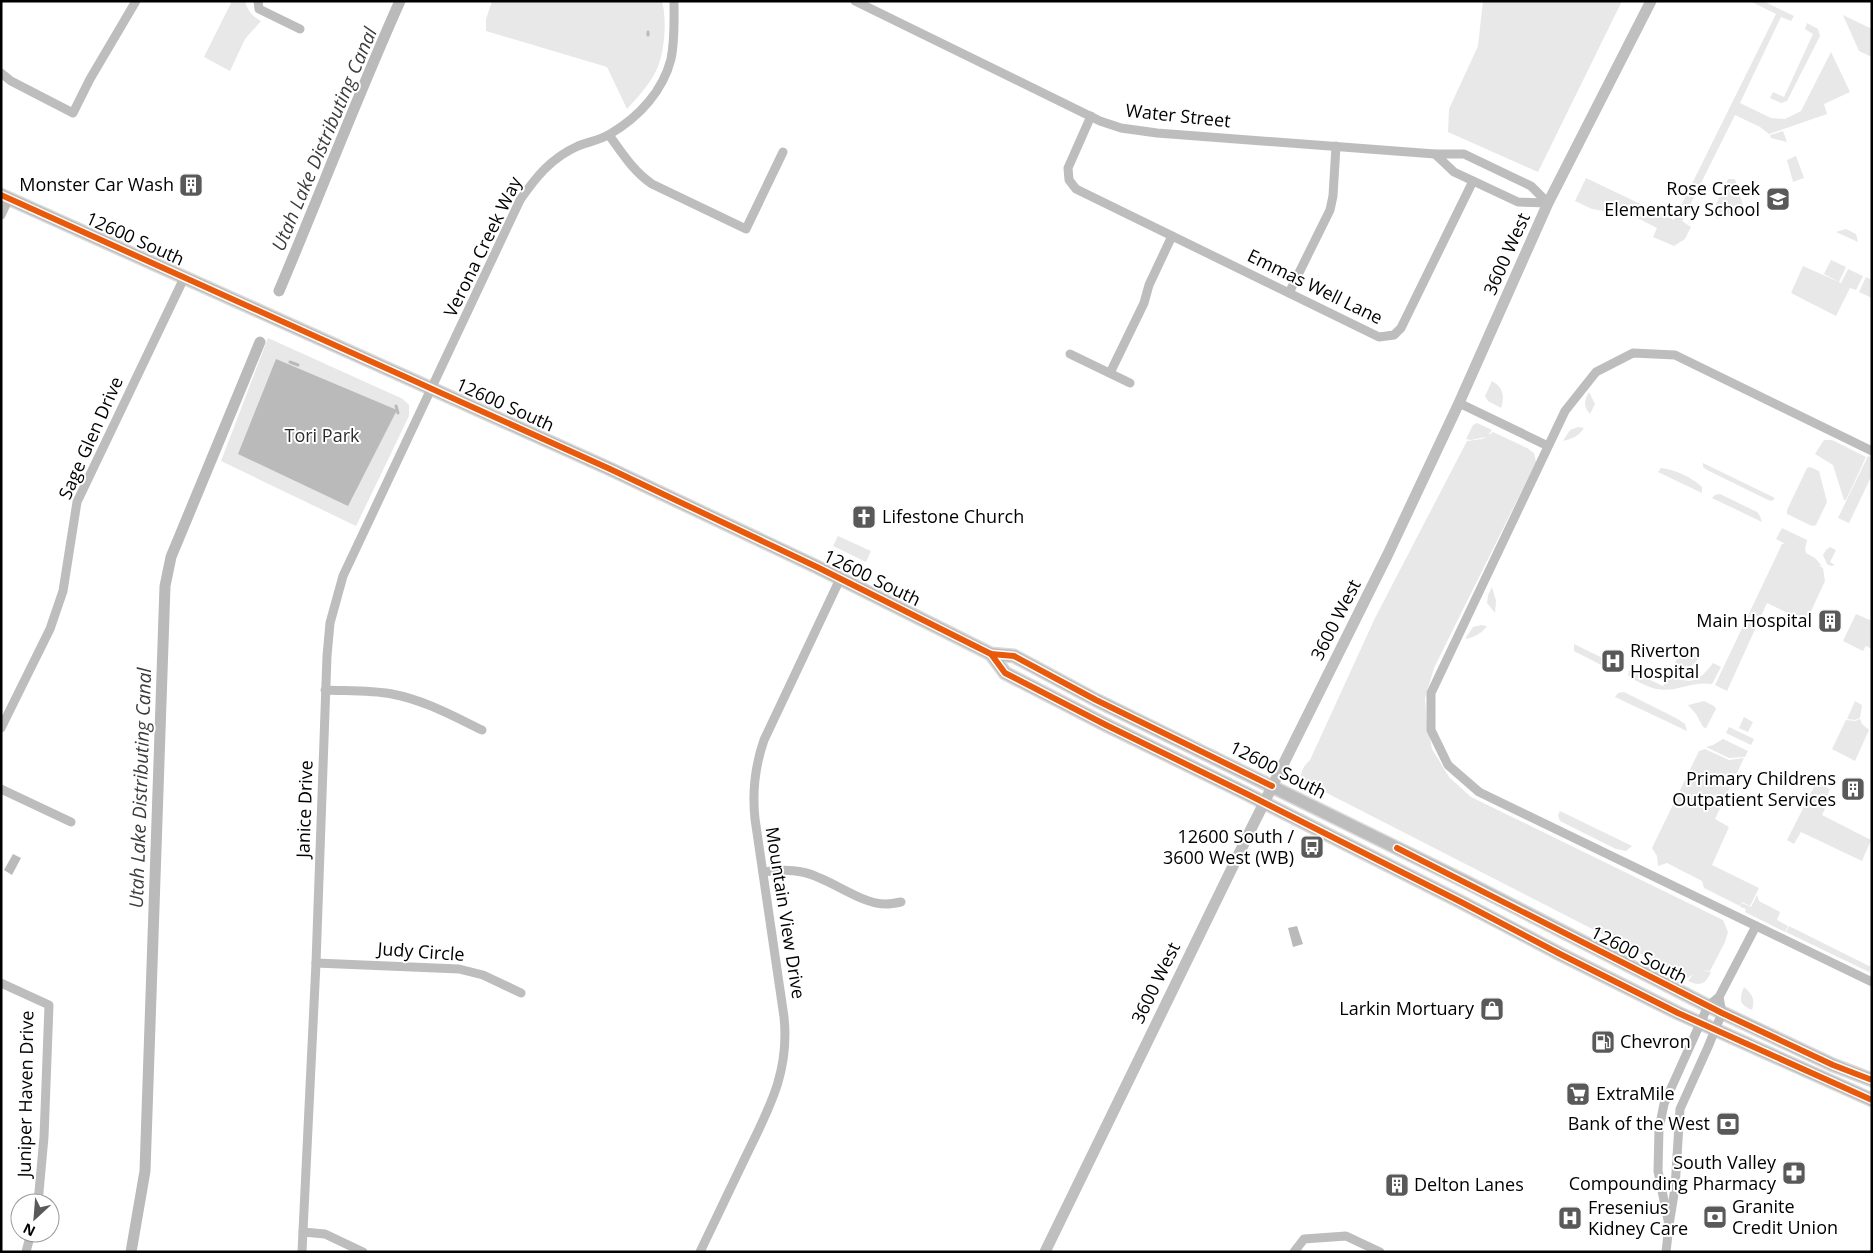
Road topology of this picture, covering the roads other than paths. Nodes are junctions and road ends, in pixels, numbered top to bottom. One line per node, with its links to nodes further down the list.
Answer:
1 (136, 1): 7 (street)
2 (258, 1): 6 (street)
3 (674, 1): 9 (street, Verona Creek Way)
4 (855, 1): 8 (street, Water Street)
5 (1651, 1): 15 (main road, 3600 West)
6 (300, 28)
7 (1, 73)
8 (1091, 116): 10 (street, Water Street); 17 (street, Emmas Well Lane)
9 (609, 135): 11 (street); 23 (street, Verona Creek Way)
10 (1336, 146): 12 (street, Water Street); 19 (street)
11 (783, 152)
12 (1435, 154): 13 (street); 15 (street, Water Street)
13 (1473, 181): 15 (street); 19 (street, Emmas Well Lane)
14 (5, 196): 16 (street); 18 (main road, 12600 South)
15 (1548, 203): 24 (main road, 3600 West)
16 (1, 215)
17 (1172, 236): 19 (street, Emmas Well Lane); 21 (street)
18 (184, 278): 23 (main road, 12600 South); 30 (street, Sage Glen Drive)
19 (1289, 293)
20 (1070, 354): 21 (street)
21 (1110, 373): 22 (street)
22 (1130, 383)
23 (432, 389): 27 (main road, 12600 South); 29 (street, Janice Drive)
24 (1459, 403): 25 (street); 32 (main road, 3600 West)
25 (1548, 446): 26 (street); 38 (street)
26 (1872, 451)
27 (840, 579): 28 (main road, 12600 South); 36 (street, Mountain View Drive)
28 (991, 654): 32 (main road, 12600 South); 34 (main road, 12600 South)
29 (325, 690): 31 (street); 39 (street, Janice Drive)
30 (1, 728)
31 (482, 730)
32 (1272, 786): 34 (main road, 3600 West); 44 (main road, 12600 South)
33 (1, 789): 35 (street)
34 (1264, 803): 46 (main road, 12600 South); 56 (main road, 3600 West)
35 (71, 822)
36 (763, 872): 37 (street); 55 (street, Mountain View Drive)
37 (901, 902)
38 (1756, 926): 40 (street); 43 (street)
39 (316, 963): 42 (street, Judy Circle); 52 (street, Janice Drive)
40 (1872, 982)
41 (1, 983): 50 (street, Juniper Haven Drive)
42 (520, 993)
43 (1719, 997): 44 (street); 45 (street)
44 (1708, 1006): 45 (main road, 12600 South); 46 (street)
45 (1722, 1013): 47 (street); 48 (main road, 12600 South)
46 (1700, 1024): 47 (main road, 12600 South); 51 (street)
47 (1716, 1030): 49 (main road, 12600 South); 51 (street)
48 (1872, 1080)
49 (1872, 1100)
50 (39, 1193)
51 (1668, 1225): 59 (street)
52 (304, 1232): 53 (street, Janice Drive); 54 (street)
53 (302, 1252)
54 (363, 1252)
55 (700, 1252)
56 (1044, 1252)
57 (1294, 1252): 58 (street)
58 (1380, 1252)
59 (1666, 1252)

